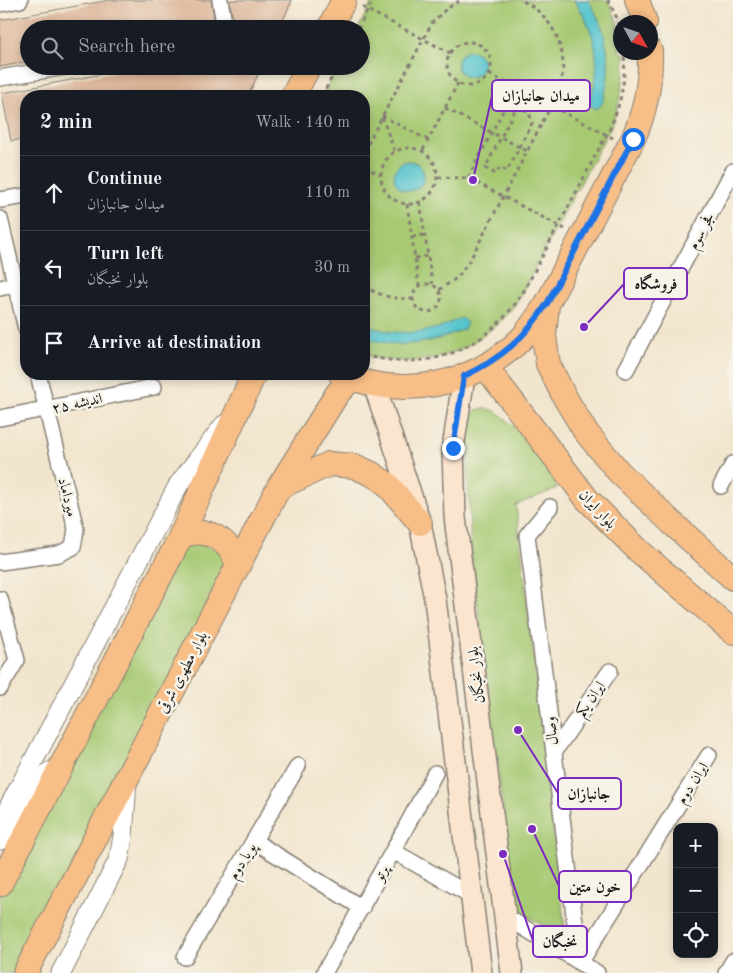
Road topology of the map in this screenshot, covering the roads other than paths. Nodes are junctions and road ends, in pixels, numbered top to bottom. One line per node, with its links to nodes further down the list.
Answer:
1 (20, 0): 5 (street)
2 (220, 0): 7 (street)
3 (637, 0): 6 (main road)
4 (349, 2): 8 (main road)
5 (0, 4)
6 (642, 15)
7 (223, 20)
8 (336, 20)
9 (650, 60): 19 (main road)
10 (20, 75): 12 (street)
11 (304, 75): 13 (main road)
12 (0, 78)
13 (296, 90)
14 (733, 171): 21 (street, فجر سوم)
15 (20, 197): 16 (street)
16 (0, 200)
17 (0, 219): 18 (street)
18 (14, 285): 20 (street)
19 (548, 302): 22 (main road); 40 (main road)
20 (20, 307)
21 (626, 370)
22 (475, 371): 27 (main road); 42 (main road, بلوار ایران); 58 (main road, بلوار نخبگان)
23 (40, 380): 30 (street, میرداماد)
24 (251, 380): 29 (main road)
25 (355, 380): 34 (main road, بلوار مطهری شرقی)
26 (356, 380): 36 (main road, بلوار نخبگان)
27 (361, 380)
28 (154, 387): 30 (street, اندیشه ۲۵)
29 (242, 402): 37 (main road); 51 (street)
30 (47, 409): 31 (street, اندیشه ۲۵); 38 (street, میرداماد)
31 (0, 418)
32 (733, 464): 33 (street)
33 (721, 486)
34 (280, 487): 36 (main road); 39 (main road, بلوار مطهری شرقی)
35 (550, 507): 46 (street, وصال)
36 (420, 523): 56 (main road, بلوار نخبگان)
37 (181, 536): 39 (main road); 45 (main road)
38 (0, 562)
39 (238, 566): 50 (main road, بلوار مطهری شرقی)
40 (733, 578)
41 (0, 599): 44 (street)
42 (733, 632)
43 (610, 670): 46 (street, ایران یکم)
44 (0, 688)
45 (78, 733): 52 (street); 55 (main road)
46 (554, 752): 61 (street, وصال)
47 (709, 756): 61 (street, ایران دوم)
48 (298, 766): 53 (street, پویا دوم)
49 (435, 772): 54 (street)
50 (128, 776): 62 (main road, بلوار مطهری شرقی); 63 (street)
51 (0, 824)
52 (0, 840)
53 (254, 841): 57 (street); 59 (street, پویا دوم)
54 (393, 851): 56 (street, پرتو); 57 (street, پرتو)
55 (0, 884)
56 (472, 896): 65 (main road, بلوار نخبگان)
57 (362, 908): 64 (street, پرتو)
58 (505, 916): 61 (street); 66 (main road, بلوار نخبگان)
59 (186, 957)
60 (733, 961): 68 (street)
61 (580, 963): 67 (street)
62 (25, 973)
63 (60, 973)
64 (324, 973)
65 (481, 973)
66 (512, 973)
67 (597, 973)
68 (726, 973)

